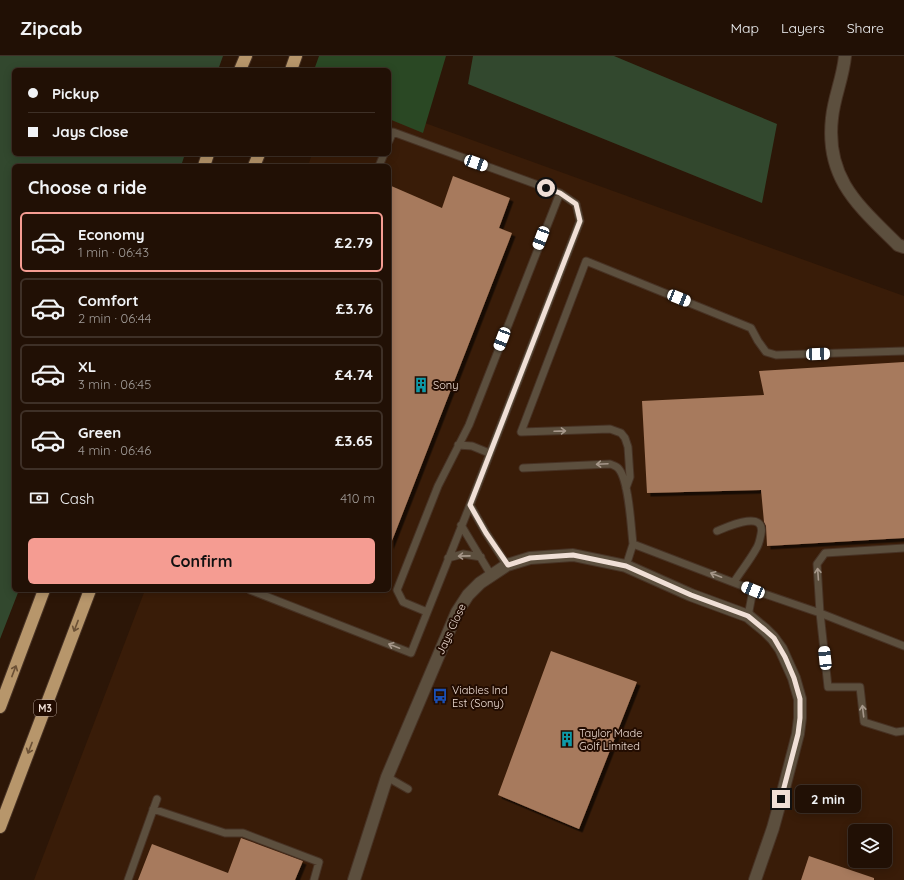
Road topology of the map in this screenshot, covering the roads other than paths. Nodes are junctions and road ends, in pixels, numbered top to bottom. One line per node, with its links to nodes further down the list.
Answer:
1 (246, 56): 4 (highway)
2 (296, 56): 5 (highway)
3 (845, 56): 8 (street)
4 (241, 68)
5 (292, 68)
6 (391, 136): 7 (lane)
7 (560, 193): 10 (lane); 11 (lane)
8 (904, 247)
9 (904, 351): 13 (lane, one-way to 13)
10 (458, 445): 11 (lane); 29 (lane)
11 (490, 453): 14 (lane)
12 (523, 468): 13 (lane, one-way to 12)
13 (626, 488): 17 (lane)
14 (470, 505): 15 (lane); 21 (lane)
15 (461, 525): 19 (lane); 20 (lane)
16 (717, 531): 24 (lane)
17 (633, 544): 22 (lane); 24 (lane, one-way to 17)
18 (904, 548): 30 (lane, one-way to 18)
19 (481, 557): 20 (lane, one-way to 20); 23 (lane)
20 (448, 558): 29 (lane)
21 (508, 565): 22 (street, Jays Close); 23 (street, Jays Close)
22 (626, 566): 31 (street, Jays Close)
23 (491, 574): 35 (street, Jays Close)
24 (734, 582): 25 (lane)
25 (753, 590): 30 (lane); 31 (lane)
26 (43, 592): 33 (highway, one-way to 26)
27 (89, 592): 39 (highway, M3, one-way to 39)
28 (255, 592): 29 (lane, one-way to 28)
29 (426, 612)
30 (820, 613): 32 (lane); 34 (lane, one-way to 30)
31 (748, 616): 43 (street, Jays Close)
32 (904, 646)
33 (0, 707)
34 (904, 731)
35 (387, 776): 36 (lane); 42 (street, Jays Close)
36 (408, 788)
37 (156, 799): 38 (lane)
38 (153, 809): 40 (lane); 41 (lane)
39 (0, 827)
40 (128, 880)
41 (314, 880)
42 (354, 880)
43 (755, 880)

